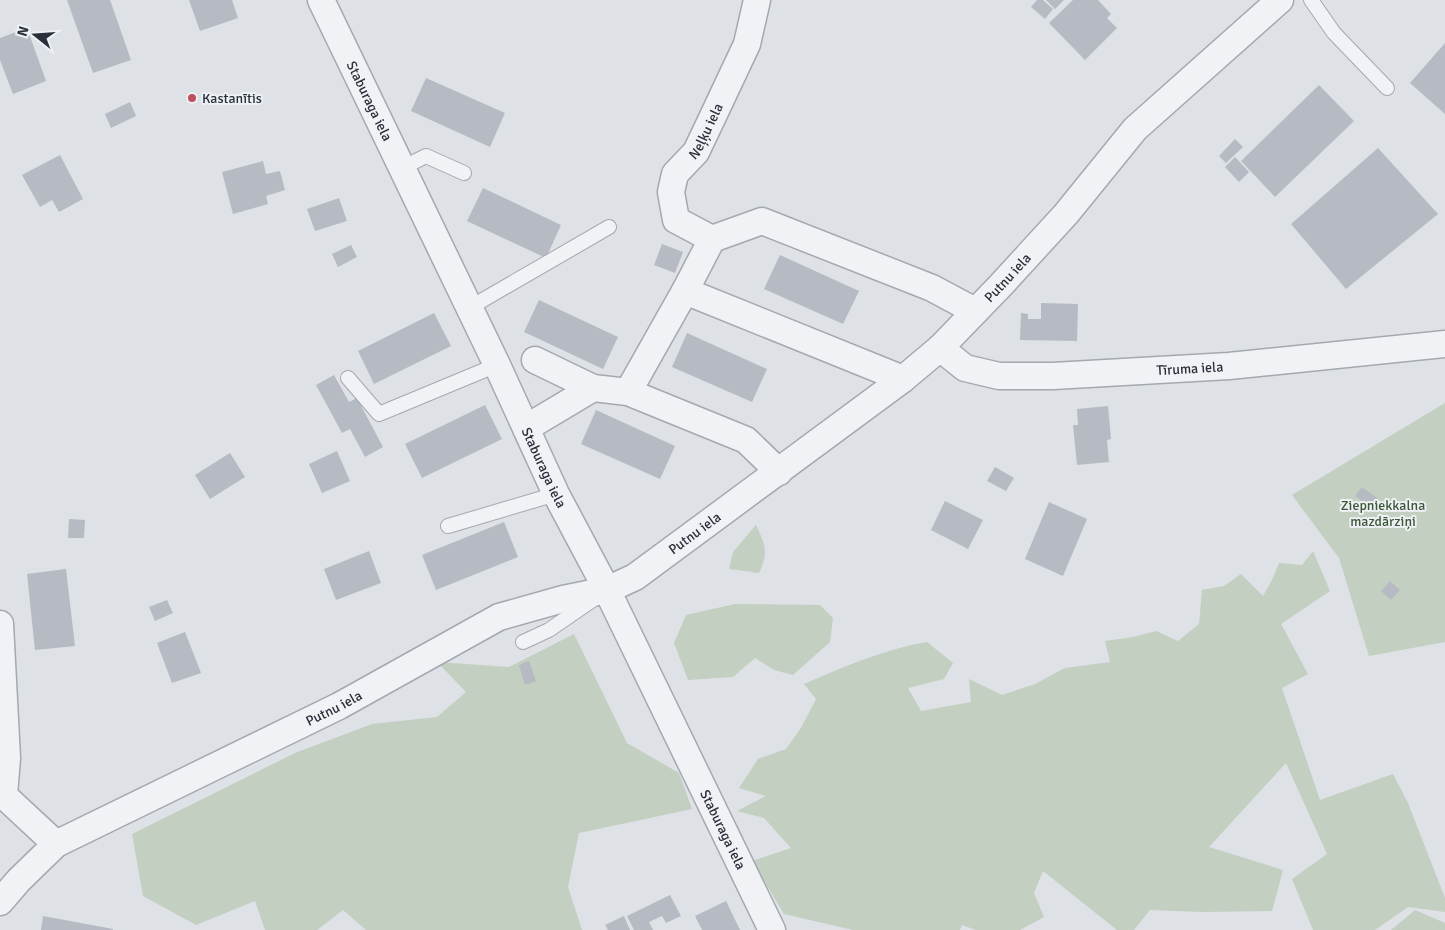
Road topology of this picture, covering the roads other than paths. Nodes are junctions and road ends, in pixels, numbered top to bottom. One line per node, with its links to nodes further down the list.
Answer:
1 (322, 0): 6 (street, Staburaga iela)
2 (757, 0): 9 (street, Neļķu iela)
3 (1280, 0): 12 (street, Putnu iela)
4 (1311, 0): 5 (lane)
5 (1387, 88)
6 (402, 168): 7 (lane); 11 (street, Staburaga iela)
7 (464, 173)
8 (610, 227): 11 (lane)
9 (712, 239): 10 (street); 12 (street)
10 (685, 291): 18 (street); 20 (street)
11 (468, 308): 16 (street, Staburaga iela)
12 (975, 311): 14 (street, Putnu iela)
13 (1445, 344): 14 (street, Tīruma iela)
14 (940, 348): 18 (street, Putnu iela)
15 (535, 360): 19 (street)
16 (496, 365): 17 (lane); 21 (street, Staburaga iela)
17 (348, 378)
18 (903, 379): 22 (street, Putnu iela)
19 (593, 388): 20 (street); 21 (street)
20 (628, 392): 22 (street)
21 (526, 428): 23 (street, Staburaga iela)
22 (779, 472): 25 (street, Putnu iela)
23 (556, 494): 24 (lane); 25 (street, Staburaga iela)
24 (448, 526)
25 (607, 590): 27 (lane); 29 (street, Putnu iela); 31 (street, Staburaga iela)
26 (0, 624): 28 (street)
27 (523, 642)
28 (2, 794): 29 (street)
29 (56, 844): 30 (street, Putnu iela)
30 (0, 902)
31 (772, 930)

